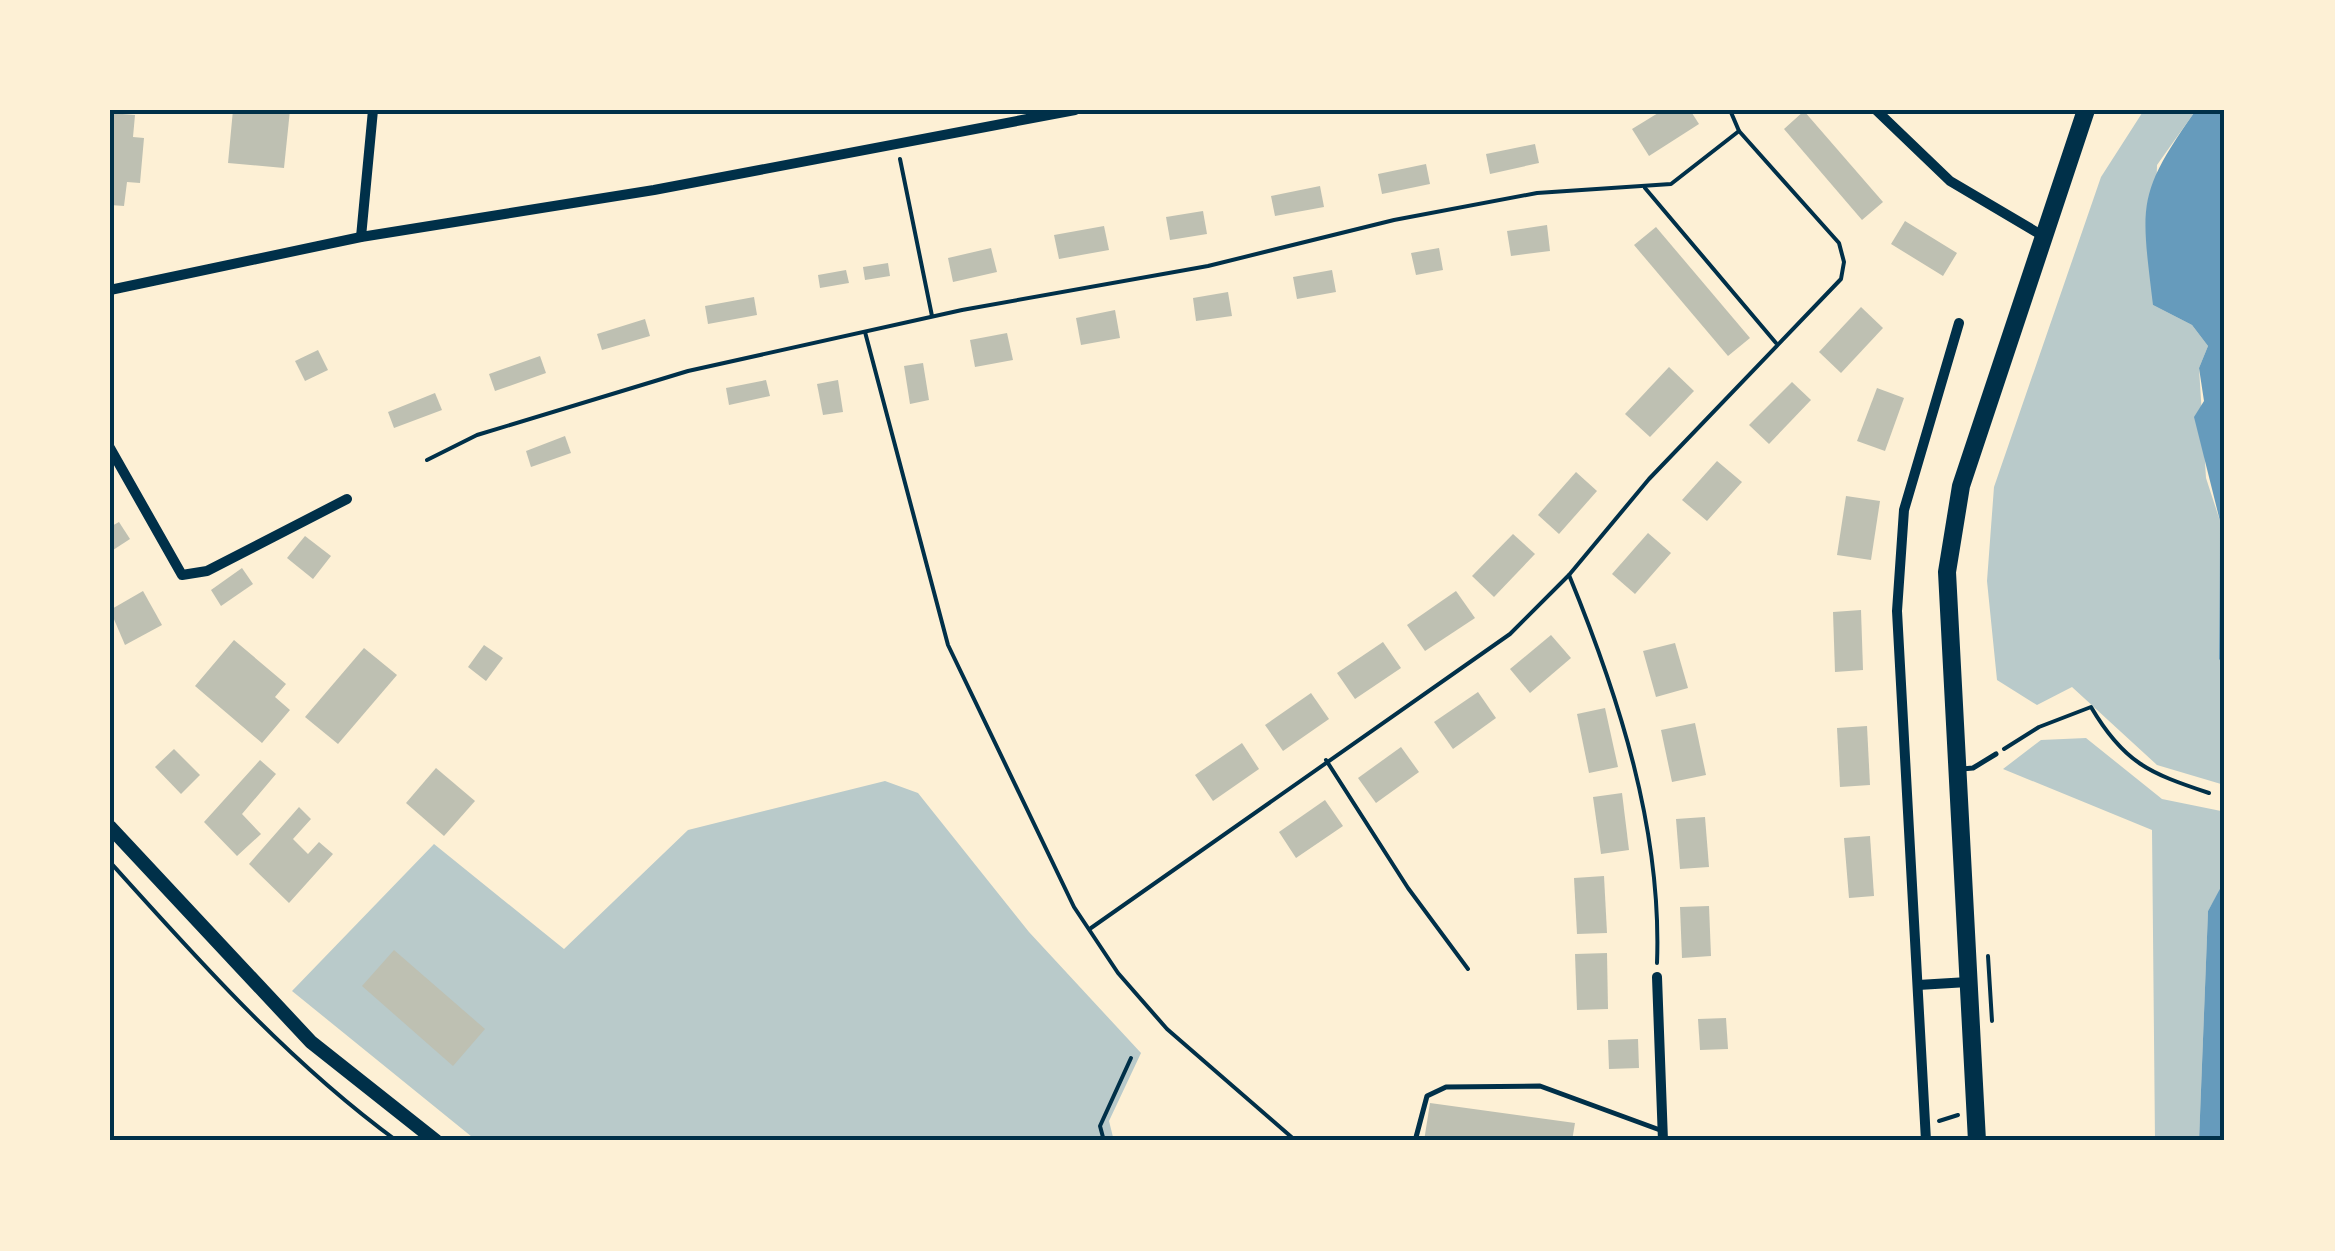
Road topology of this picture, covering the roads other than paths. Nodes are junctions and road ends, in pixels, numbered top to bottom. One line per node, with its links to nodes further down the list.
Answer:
1 (372, 110): 6 (street)
2 (1075, 110): 6 (street)
3 (1876, 110): 5 (street)
4 (2086, 110): 5 (main road)
5 (2043, 236): 12 (main road)
6 (360, 237): 7 (street)
7 (110, 290)
8 (1959, 323): 16 (street)
9 (110, 448): 10 (street)
10 (347, 499)
11 (1996, 754): 12 (lane)
12 (1954, 770): 15 (main road)
13 (110, 827): 18 (street)
14 (1656, 977): 17 (street)
15 (1968, 982): 16 (street); 21 (main road)
16 (1918, 985): 20 (street)
17 (1663, 1136): 19 (lane)
18 (436, 1141)
19 (1415, 1141)
20 (1926, 1141)
21 (1977, 1141)

